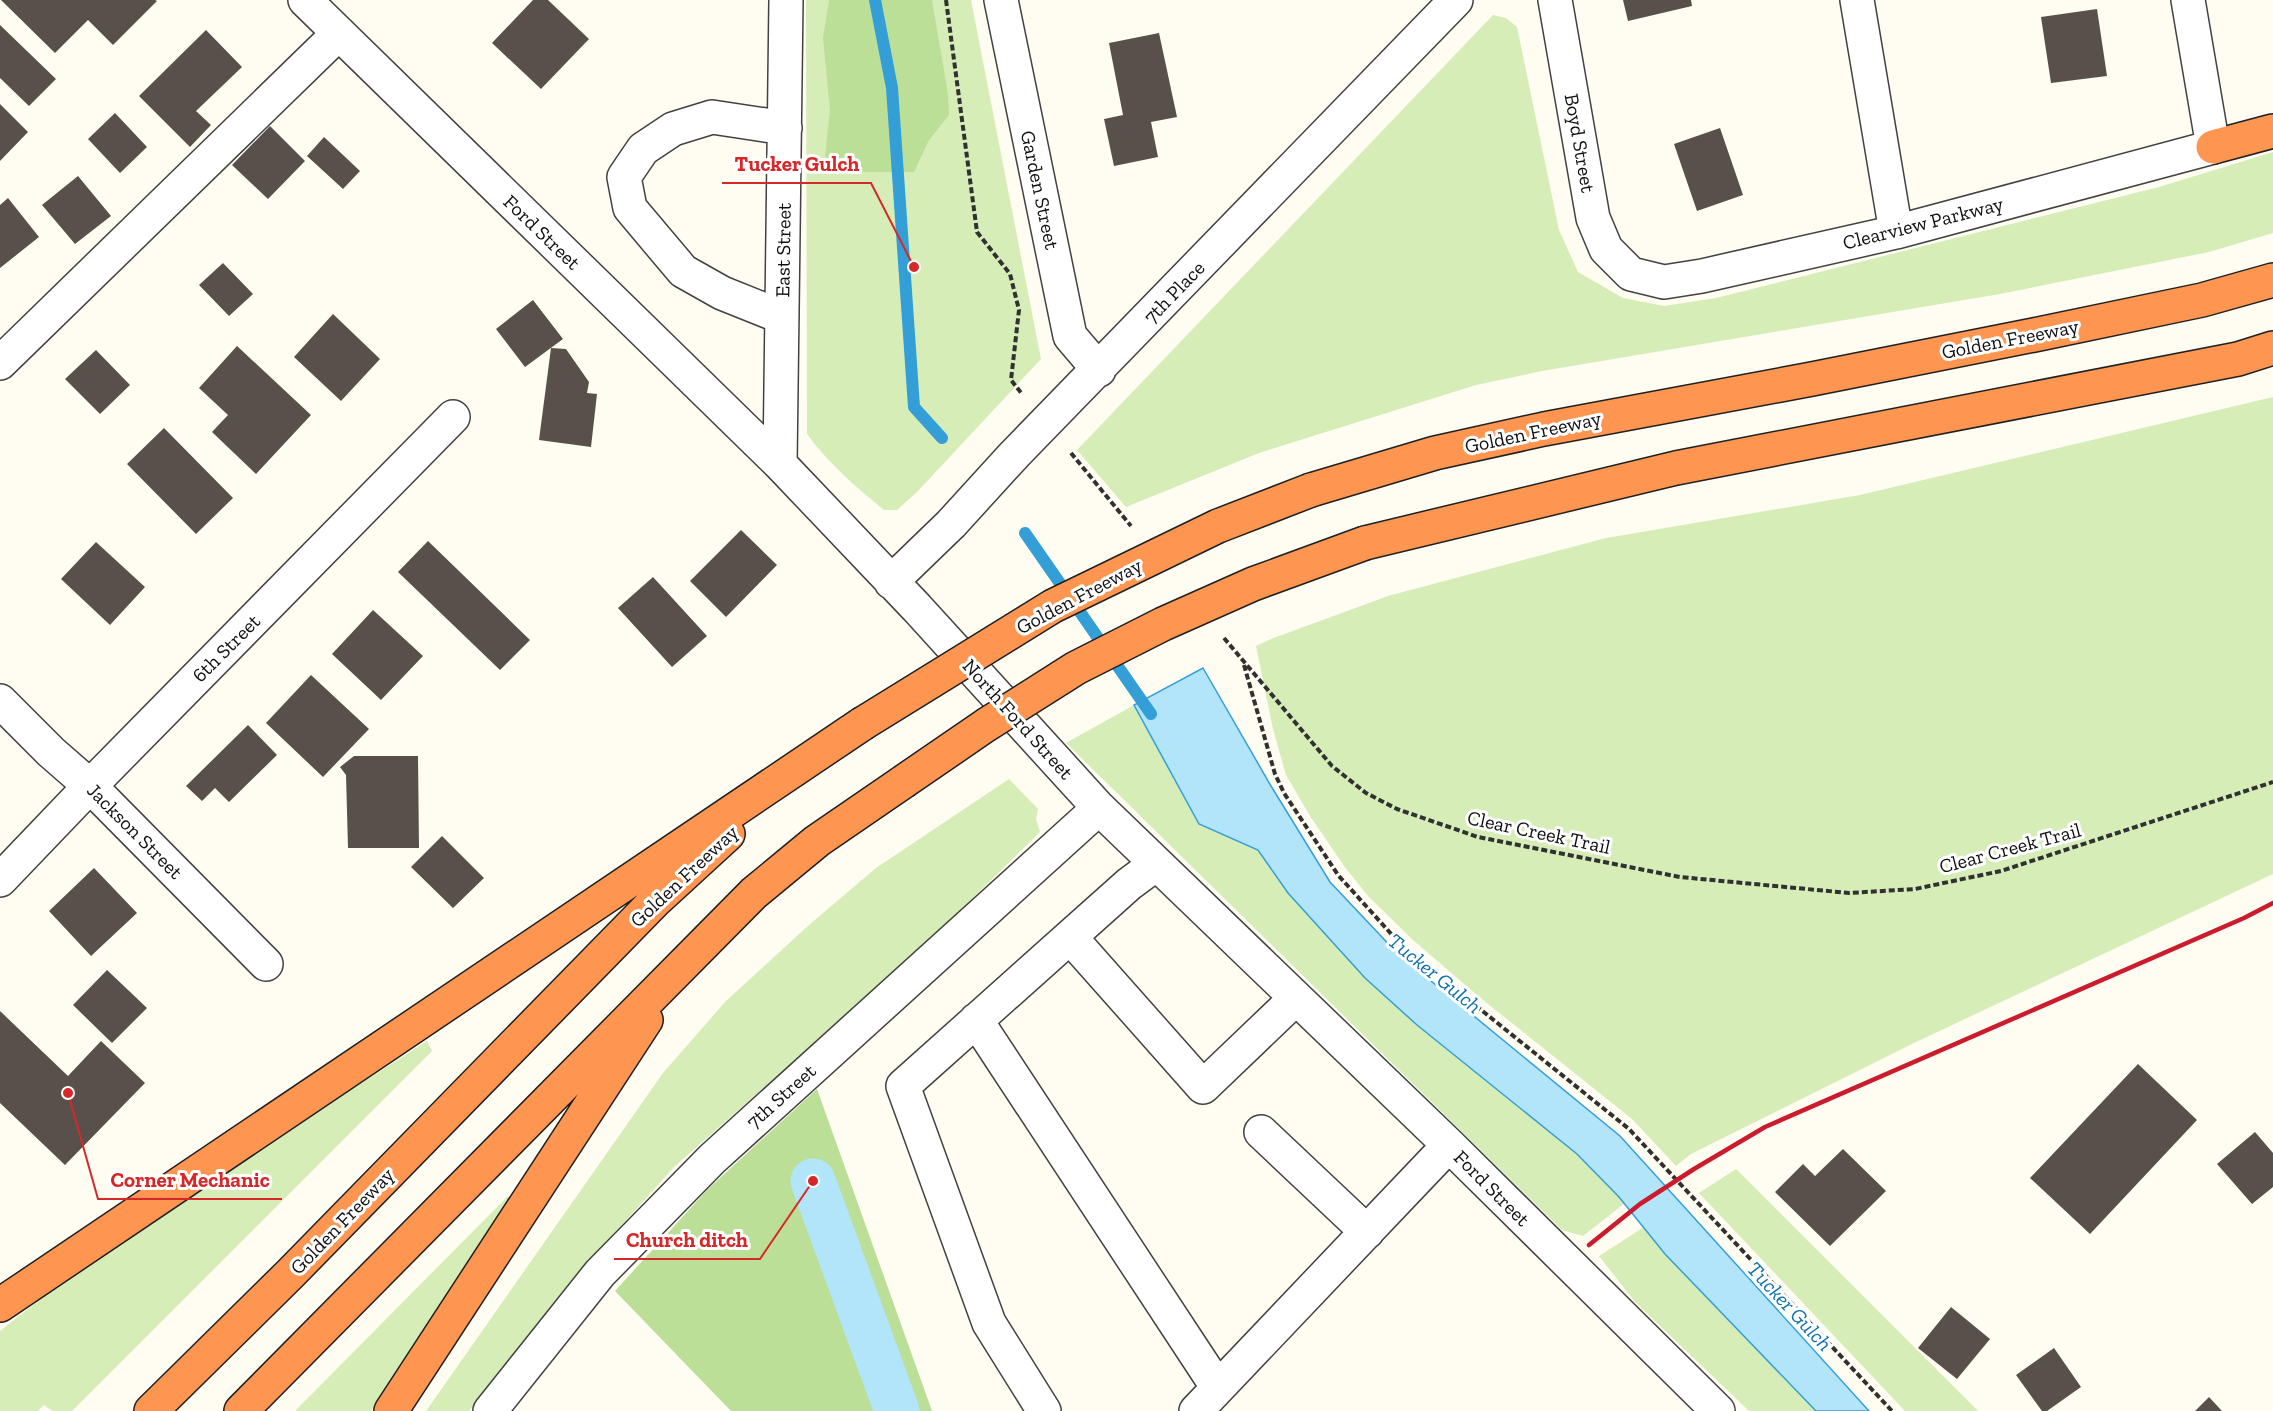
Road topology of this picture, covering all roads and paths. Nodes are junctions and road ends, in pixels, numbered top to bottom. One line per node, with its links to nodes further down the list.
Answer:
1 (305, 0): 8 (street, Ford Street)
2 (786, 0): 9 (street, East Street)
3 (1001, 0): 18 (street, Garden Street)
4 (1456, 0): 18 (street, 7th Place)
5 (1555, 0): 13 (street, Boyd Street)
6 (1857, 0): 12 (street)
7 (2188, 0): 11 (street)
8 (339, 33): 17 (street); 20 (street, Ford Street)
9 (785, 128): 15 (street, East Street); 15 (street)
10 (2273, 131): 11 (highway)
11 (2213, 147): 12 (street, Clearview Parkway)
12 (1896, 232): 13 (street, Clearview Parkway)
13 (1631, 274)
14 (2273, 280): 23 (highway, Golden Freeway, bridge)
15 (782, 317): 20 (street, East Street)
16 (2273, 348): 30 (highway, bridge)
17 (0, 363)
18 (1099, 370): 21 (street, 7th Place)
19 (453, 417): 25 (street, 6th Street)
20 (780, 464): 21 (street, North Ford Street)
21 (891, 582): 26 (street, North Ford Street)
22 (0, 701): 25 (street, Jackson Street)
23 (862, 724): 38 (highway); 40 (highway, Golden Freeway)
24 (2273, 782): 47 (path, Clear Creek Trail)
25 (90, 786): 28 (street, 6th Street); 31 (street, Jackson Street)
26 (1099, 807): 27 (street, North Ford Street); 43 (street, 7th Street)
27 (1156, 864): 29 (street); 32 (street, North Ford Street)
28 (0, 880)
29 (1070, 937): 33 (street); 34 (street)
30 (685, 961): 41 (highway); 42 (highway)
31 (266, 964)
32 (1264, 967): 33 (street, Ford Street)
33 (1296, 998): 36 (street, Ford Street)
34 (976, 1020): 39 (street); 44 (street)
35 (1261, 1132): 37 (street)
36 (1449, 1145): 37 (street); 46 (street, Ford Street)
37 (1367, 1232): 39 (street)
38 (0, 1305)
39 (1218, 1388): 45 (street)
40 (151, 1411)
41 (241, 1411)
42 (391, 1411)
43 (490, 1411)
44 (1044, 1411)
45 (1196, 1411)
46 (1718, 1411)
47 (1892, 1411)

